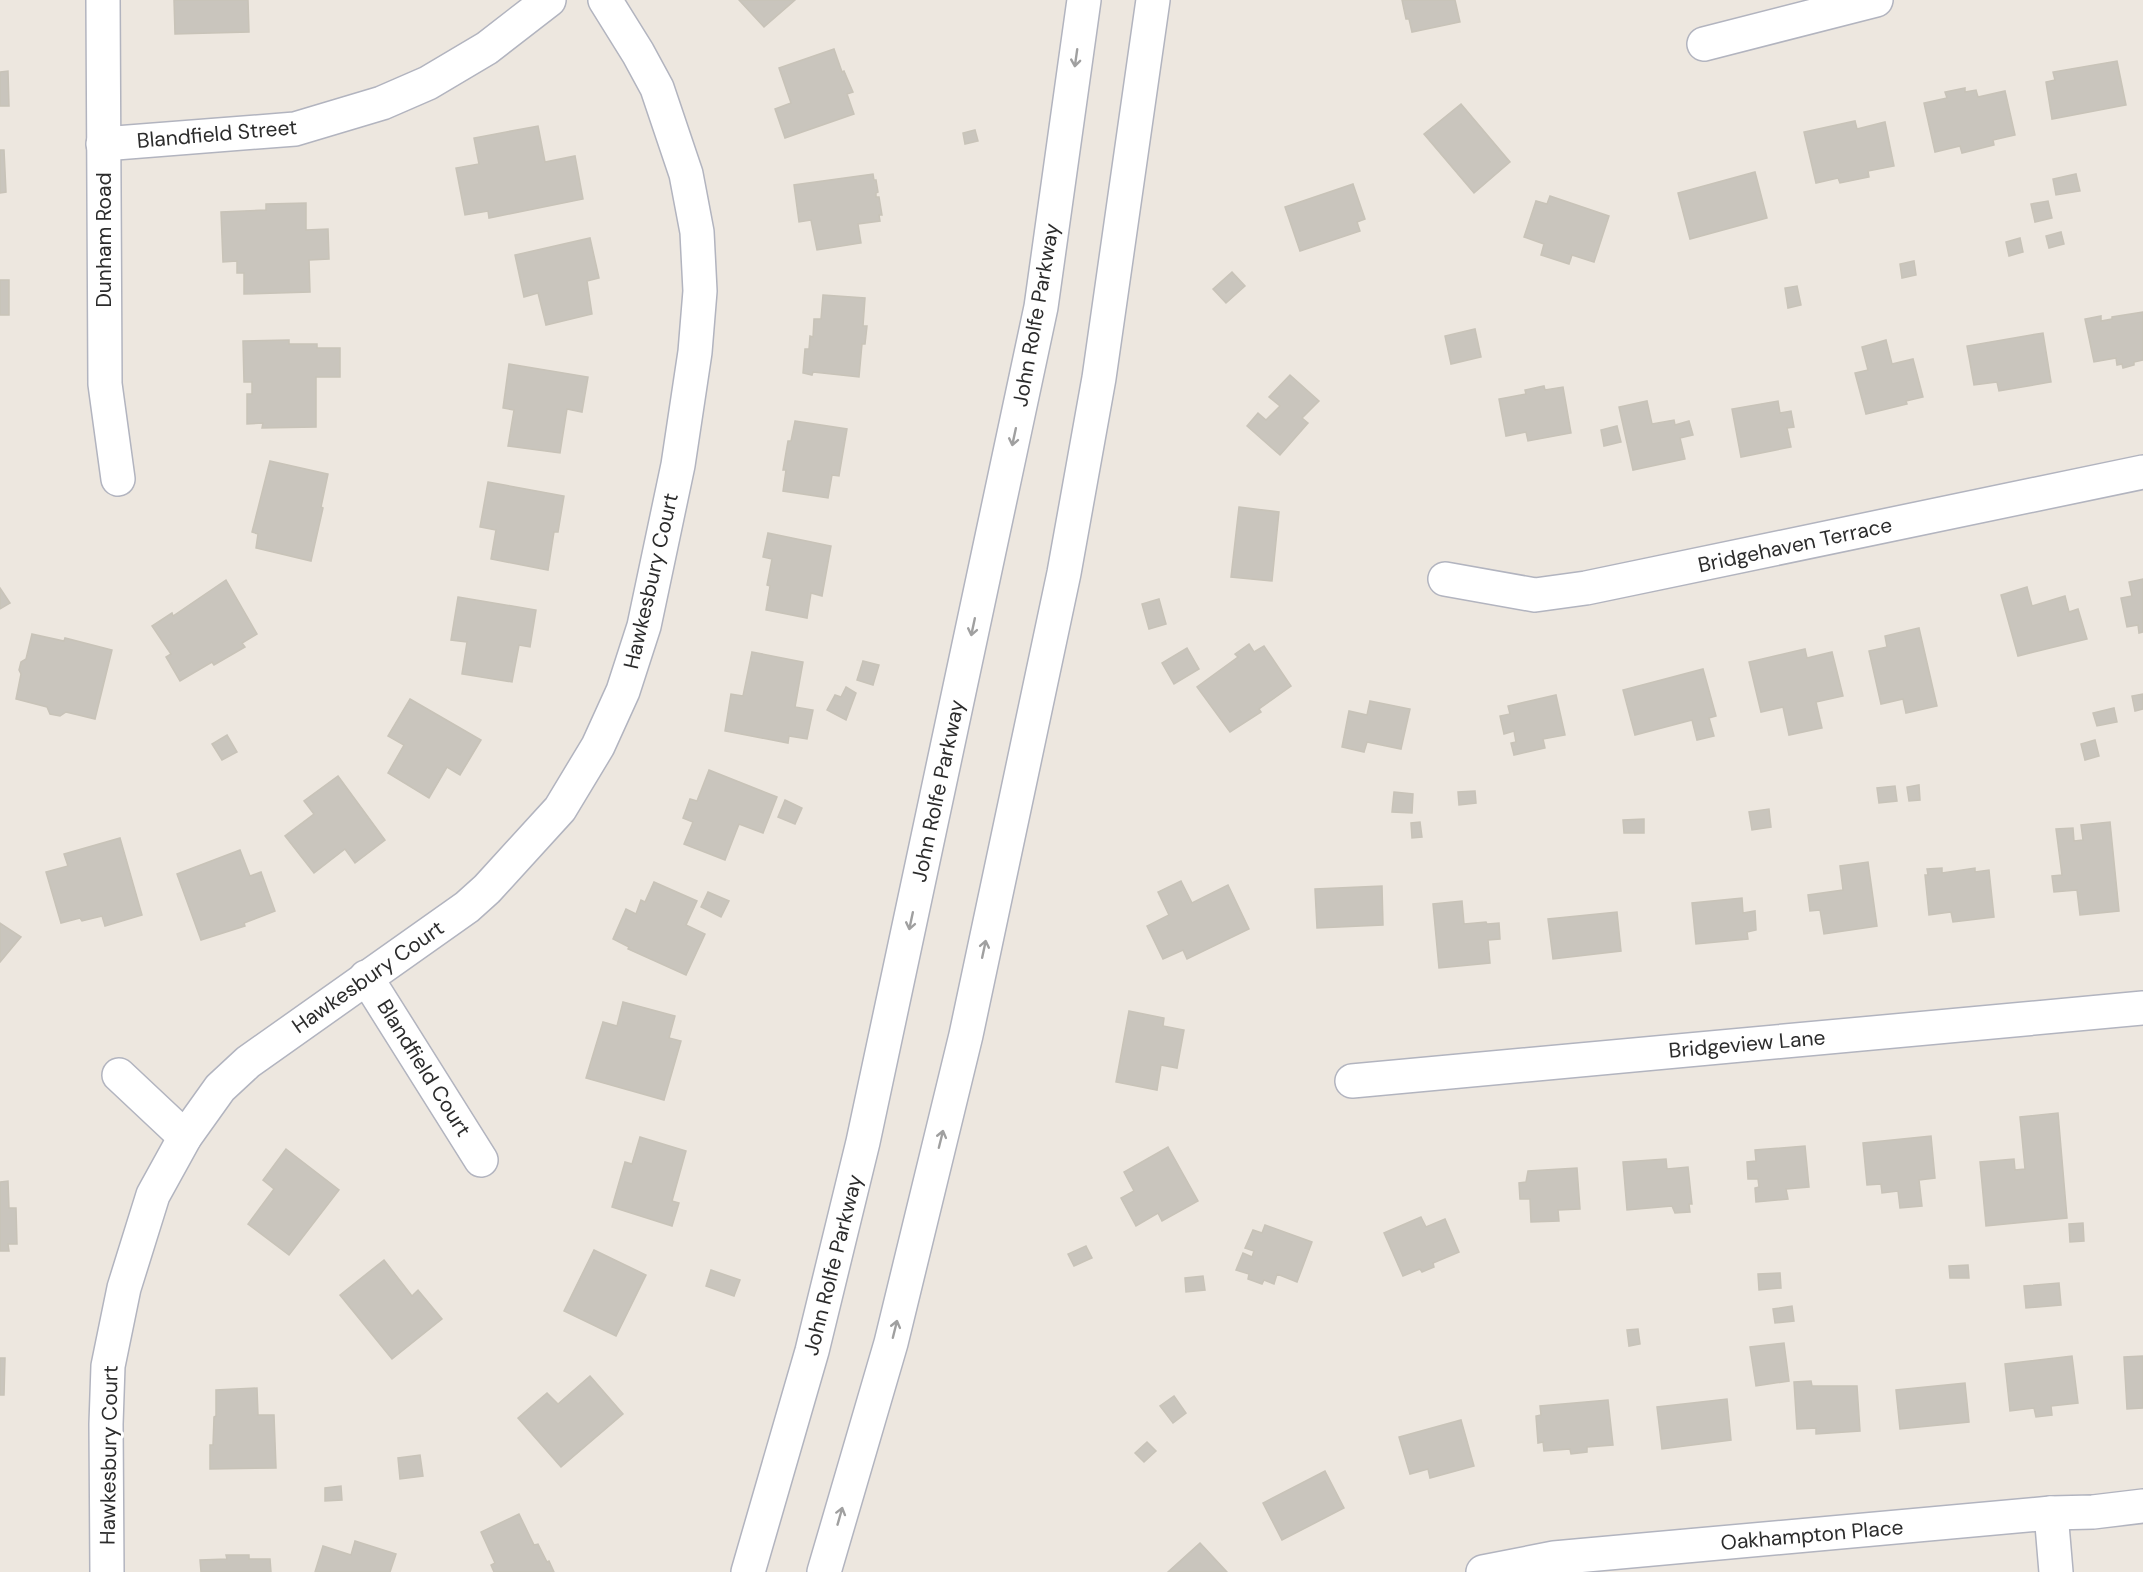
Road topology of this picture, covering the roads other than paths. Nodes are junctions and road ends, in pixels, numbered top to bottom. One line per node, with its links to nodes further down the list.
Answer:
1 (103, 0): 8 (street, Dunham Road)
2 (549, 0): 8 (street, Blandfield Street)
3 (605, 0): 12 (street, Hawkesbury Court)
4 (1084, 0): 21 (street, John Rolfe Parkway, one-way to 21)
5 (1153, 0): 22 (street, one-way to 5)
6 (1876, 0): 7 (street)
7 (1704, 44)
8 (103, 144): 10 (street, Dunham Road)
9 (2143, 472): 11 (street, Bridgehaven Terrace)
10 (118, 479)
11 (1445, 579)
12 (366, 977): 16 (street, Hawkesbury Court); 17 (street, Blandfield Court)
13 (2143, 1008): 15 (street, Bridgeview Lane)
14 (119, 1075): 16 (street)
15 (1352, 1081)
16 (185, 1137): 20 (street, Hawkesbury Court)
17 (481, 1160)
18 (2143, 1506): 19 (street, Oakhampton Place)
19 (2051, 1513): 23 (street, Oakhampton Place); 24 (street)
20 (107, 1572)
21 (748, 1572)
22 (824, 1572)
23 (1483, 1572)
24 (2056, 1572)

